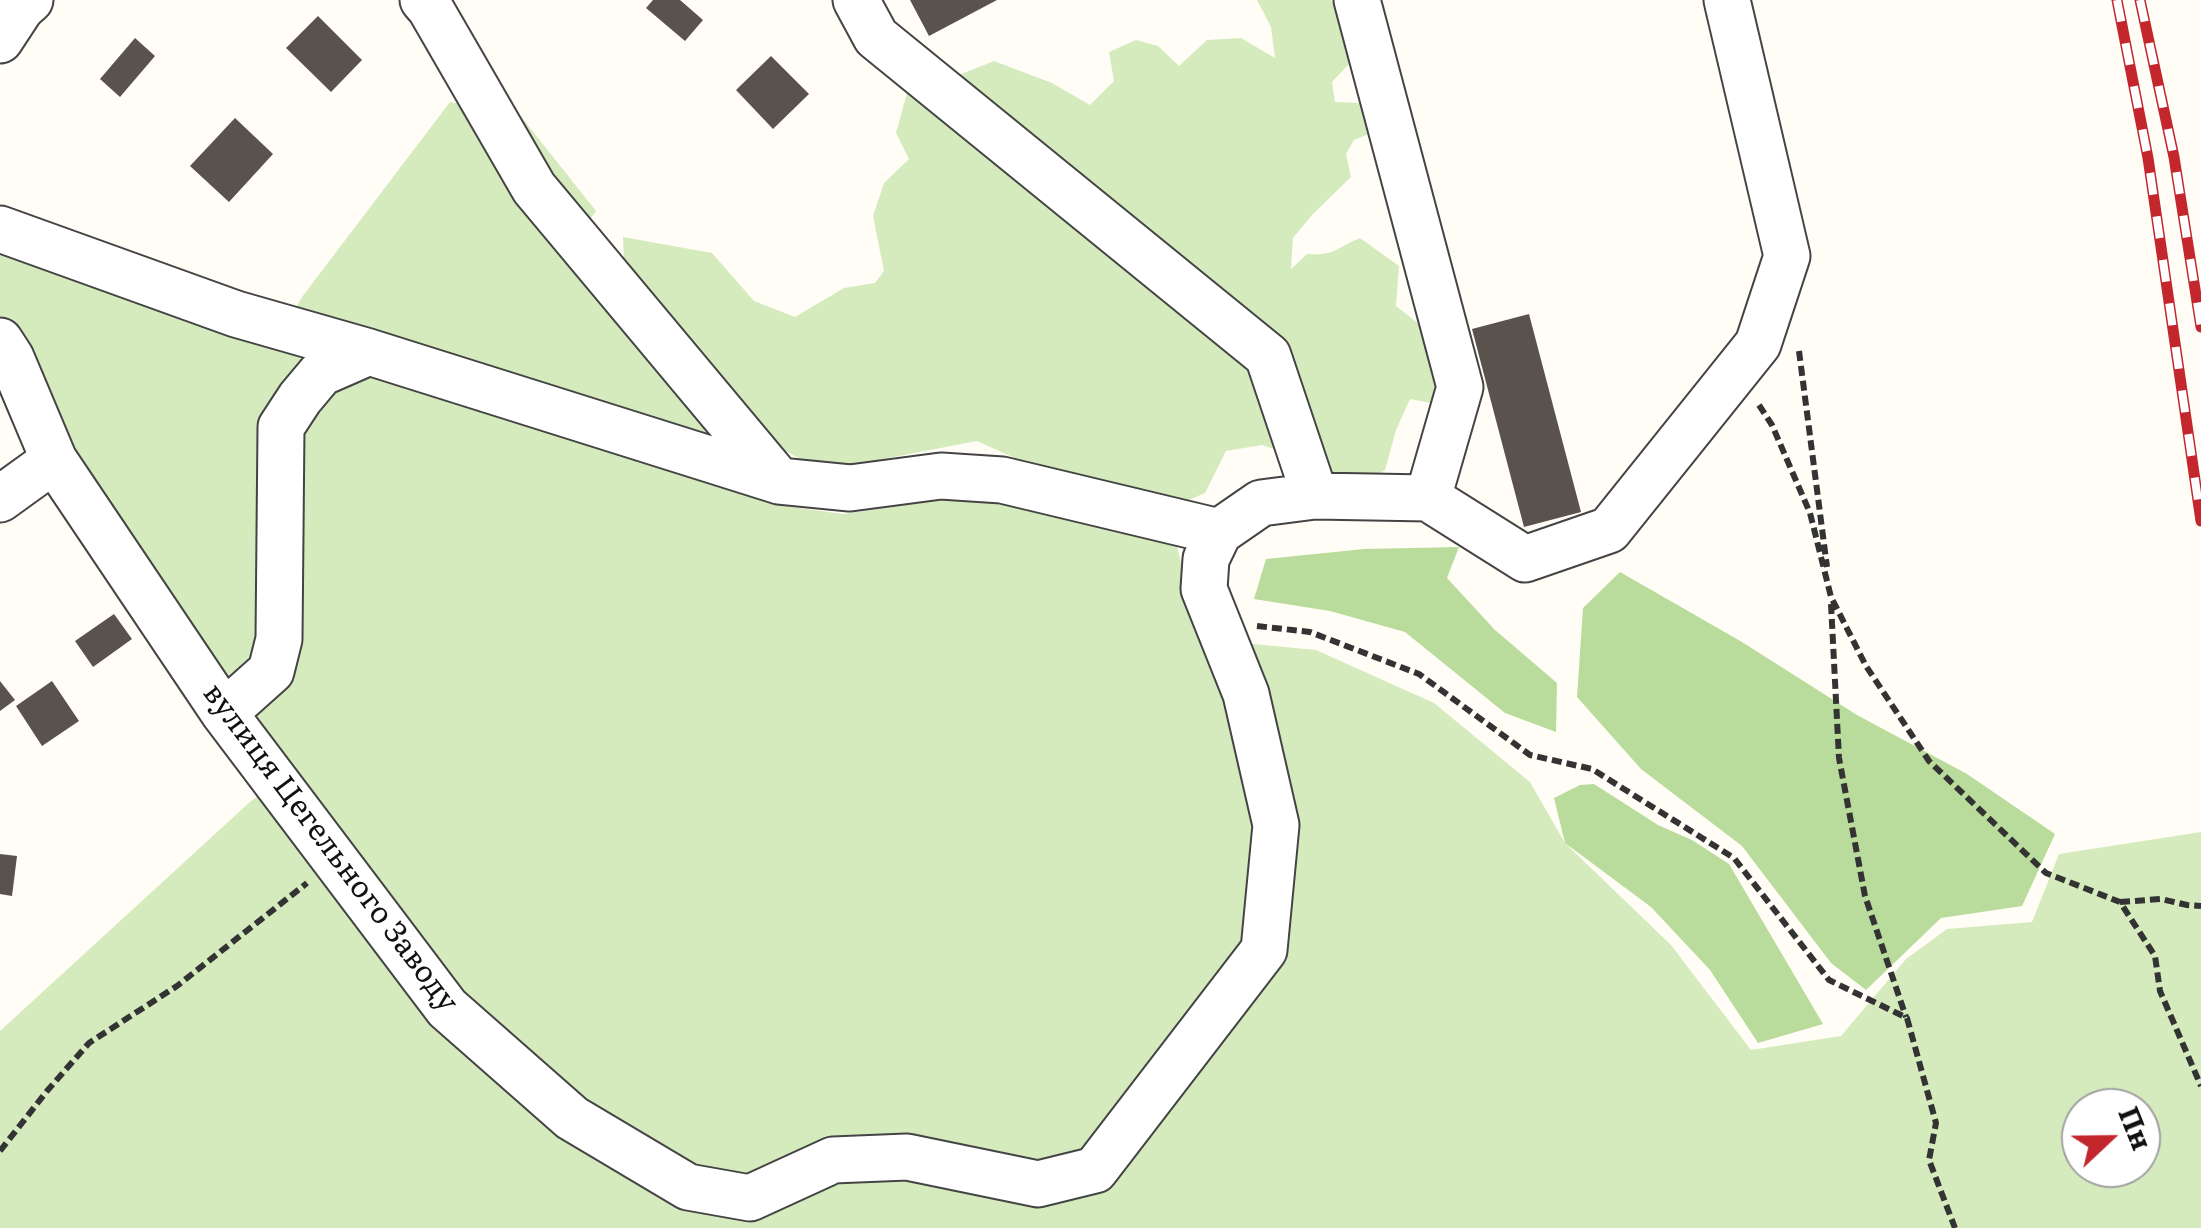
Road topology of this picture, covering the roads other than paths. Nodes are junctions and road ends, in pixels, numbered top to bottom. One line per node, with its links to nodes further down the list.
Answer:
1 (30, 0): 6 (street)
2 (423, 0): 11 (street)
3 (856, 0): 12 (street)
4 (1357, 0): 13 (street)
5 (1728, 0): 13 (street)
6 (0, 40)
7 (0, 228): 9 (street)
8 (0, 341): 10 (street, вулиця Цегельного Заводу)
9 (369, 352): 11 (street); 16 (street)
10 (54, 460): 14 (street); 16 (street, вулиця Цегельного Заводу)
11 (779, 481): 15 (street)
12 (1315, 496): 13 (street); 15 (street)
13 (1428, 498)
14 (0, 499)
15 (1219, 532): 16 (street, вулиця Цегельного Заводу)
16 (224, 713)

